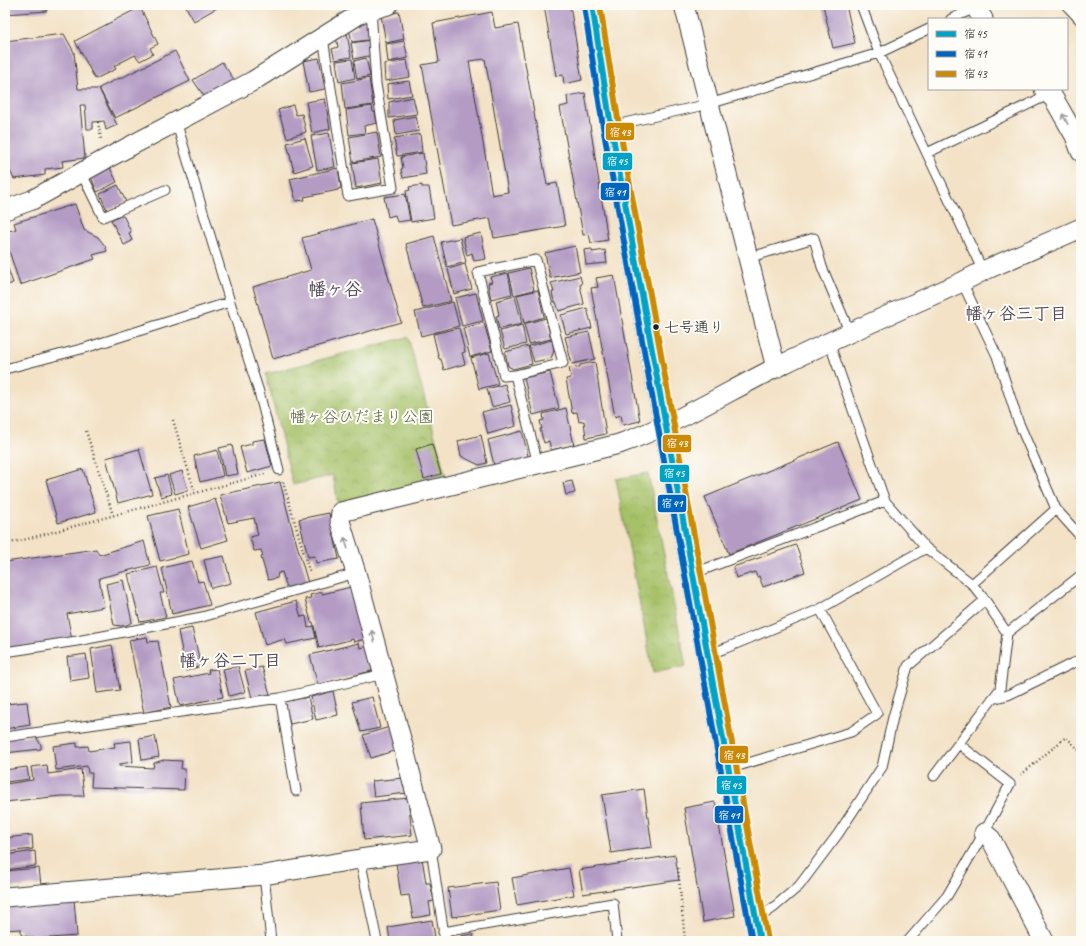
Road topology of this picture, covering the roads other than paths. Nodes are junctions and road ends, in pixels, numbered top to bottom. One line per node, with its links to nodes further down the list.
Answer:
1 (592, 5): 15 (main road)
2 (684, 5): 13 (street)
3 (861, 5): 11 (lane)
4 (1066, 5): 8 (lane)
5 (380, 7): 10 (street); 10 (lane)
6 (978, 11): 7 (lane)
7 (954, 18)
8 (1081, 22)
9 (928, 29): 11 (lane)
10 (323, 38): 14 (street)
11 (879, 53): 13 (lane); 17 (lane)
12 (1047, 92): 16 (street, one-way to 12); 17 (lane)
13 (709, 104): 15 (lane); 22 (street)
14 (176, 121): 18 (street); 25 (lane)
15 (611, 126): 31 (main road)
16 (1079, 140)
17 (927, 153): 23 (lane)
18 (81, 172): 19 (lane); 20 (street)
19 (165, 190)
20 (5, 210)
21 (1081, 228): 23 (street)
22 (748, 258): 26 (lane); 28 (street)
23 (983, 270): 24 (street)
24 (962, 282): 26 (street); 35 (lane)
25 (230, 302): 29 (lane); 33 (lane)
26 (850, 332): 27 (street)
27 (829, 342): 28 (street); 34 (lane)
28 (776, 368): 31 (street)
29 (5, 369)
30 (516, 375): 30 (lane); 32 (lane)
31 (665, 425): 32 (street); 39 (main road)
32 (538, 464): 38 (street, one-way to 32)
33 (279, 470)
34 (885, 501): 37 (lane); 39 (lane)
35 (1056, 509): 36 (lane); 41 (lane)
36 (1081, 537)
37 (926, 548): 41 (lane); 43 (lane)
38 (356, 573): 45 (lane); 48 (street, one-way to 38)
39 (692, 574): 46 (main road)
40 (1081, 575): 44 (lane)
41 (972, 584): 42 (lane)
42 (985, 600): 44 (lane); 61 (lane)
43 (820, 609): 46 (lane); 53 (lane)
44 (1007, 633): 50 (lane)
45 (5, 652)
46 (707, 655): 53 (main road)
47 (1081, 660): 50 (lane)
48 (384, 674): 49 (lane); 57 (street)
49 (280, 698): 51 (lane); 55 (lane)
50 (992, 699): 52 (lane)
51 (5, 737)
52 (959, 744): 54 (lane); 56 (lane)
53 (728, 769): 61 (main road)
54 (934, 776)
55 (296, 791)
56 (984, 833): 67 (lane); 68 (street)
57 (431, 849): 58 (street); 62 (lane)
58 (360, 859): 59 (street); 64 (lane)
59 (264, 875): 60 (street); 63 (lane)
60 (5, 897)
61 (756, 919): 66 (main road)
62 (444, 936): 65 (lane)
63 (271, 941)
64 (376, 941)
65 (617, 941)
66 (760, 941)
67 (908, 941)
68 (1044, 941)

